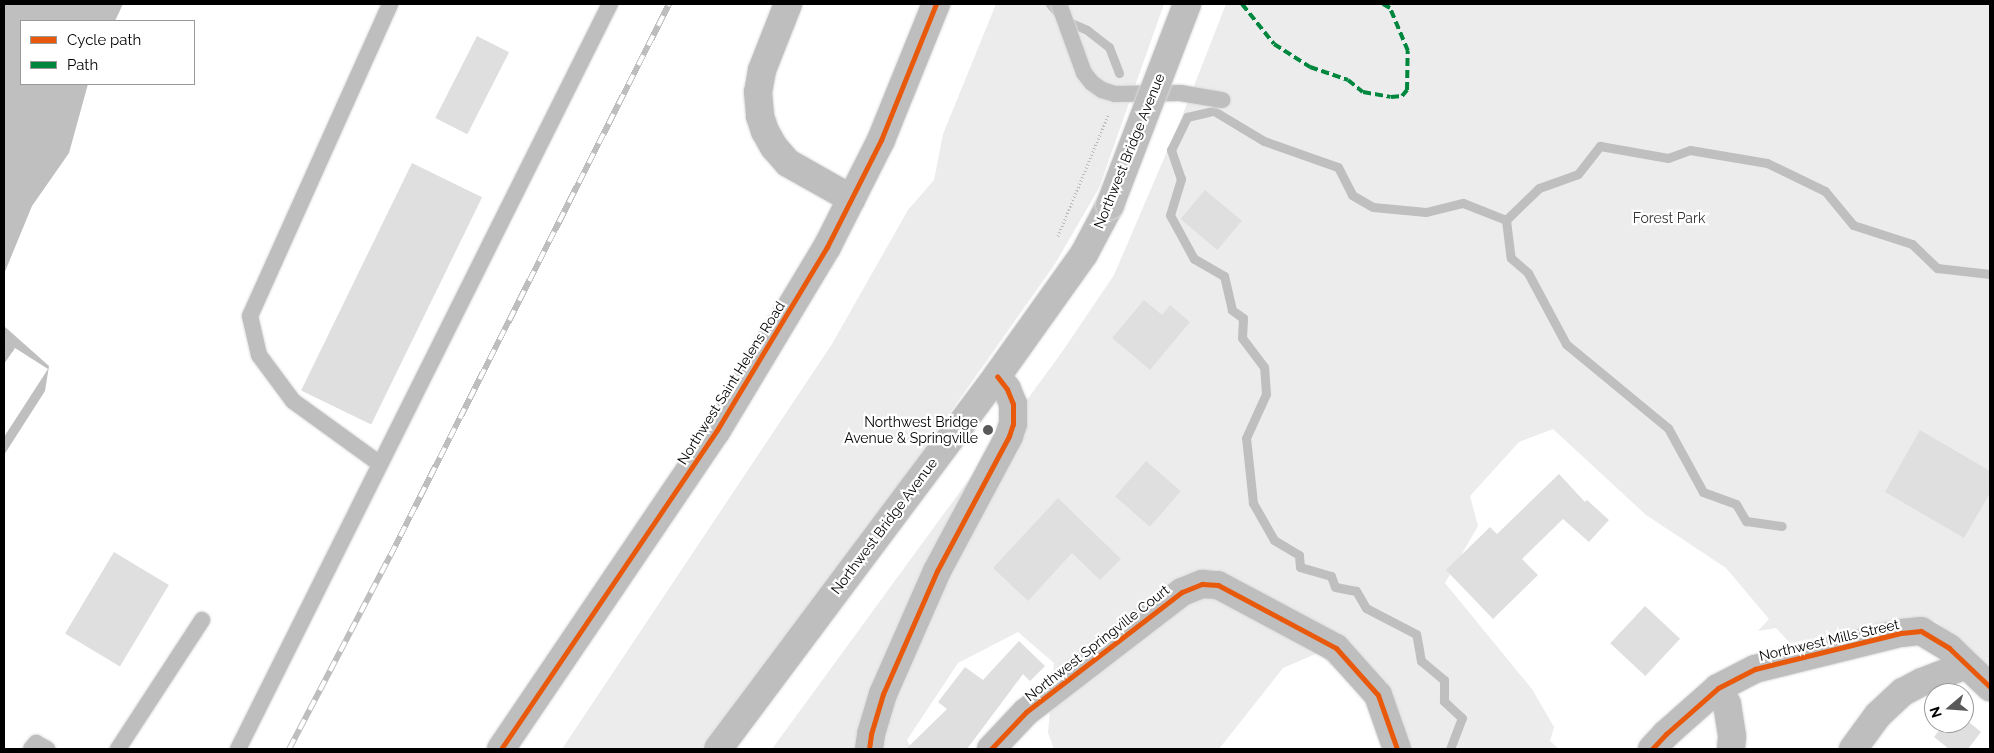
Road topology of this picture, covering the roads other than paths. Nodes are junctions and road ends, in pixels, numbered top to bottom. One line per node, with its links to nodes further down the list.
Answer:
1 (390, 4): 10 (lane)
2 (610, 4): 10 (lane)
3 (788, 4): 8 (main road)
4 (936, 4): 8 (main road, Northwest Saint Helens Road)
5 (1059, 4): 7 (lane)
6 (1187, 4): 9 (main road, Northwest Bridge Avenue, bridge)
7 (1222, 100)
8 (852, 199): 19 (main road, Northwest Saint Helens Road)
9 (997, 376): 20 (main road, Northwest Bridge Avenue); 21 (main road)
10 (380, 464): 18 (lane)
11 (202, 620): 17 (lane)
12 (1966, 665): 13 (main road, Northwest Mills Street); 14 (main road, Northwest Mills Street); 26 (main road)
13 (1990, 687)
14 (1718, 688): 24 (main road, Northwest Mills Street); 25 (main road)
15 (32, 749): 16 (lane)
16 (47, 749)
17 (118, 749)
18 (238, 749)
19 (501, 749)
20 (718, 749)
21 (869, 749)
22 (991, 749): 23 (main road, Northwest Springville Court)
23 (1397, 749)
24 (1652, 749)
25 (1731, 749)
26 (1853, 749)

